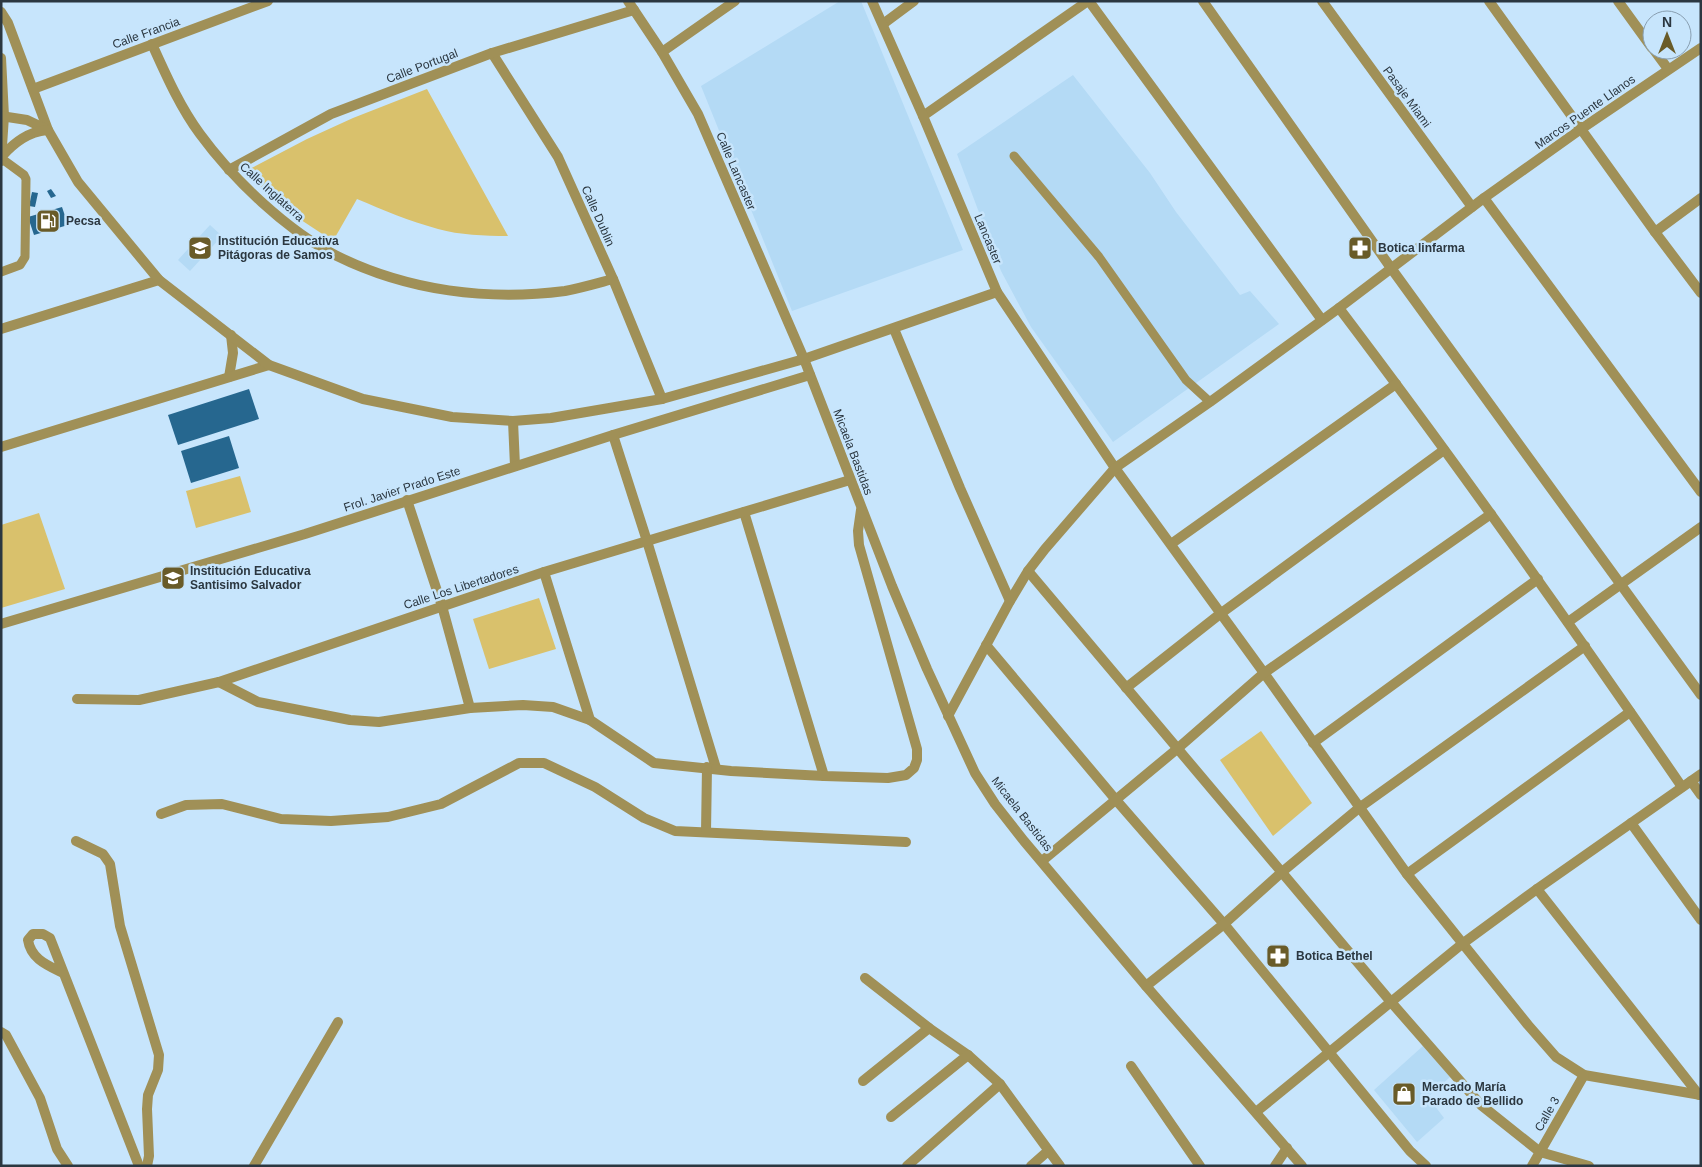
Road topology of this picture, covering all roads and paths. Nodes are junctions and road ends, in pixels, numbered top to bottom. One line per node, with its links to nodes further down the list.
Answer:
1 (268, 1): 14 (street, Calle Francia)
2 (735, 1): 16 (street)
3 (872, 1): 12 (street, Lancaster)
4 (914, 1): 12 (street)
5 (1088, 1): 23 (street); 40 (street)
6 (1203, 1): 33 (street)
7 (1322, 1): 31 (street, Pasaje Miami)
8 (1489, 1): 24 (street)
9 (1618, 1): 13 (street)
10 (631, 6): 16 (street, Calle Lancaster); 17 (street, Calle Portugal)
11 (1, 12): 21 (street)
12 (882, 24): 23 (street, Lancaster)
13 (1642, 34)
14 (152, 44): 21 (street, Calle Francia); 28 (street, Calle Inglaterra)
15 (1701, 48): 20 (street, Marcos Puente Llanos)
16 (662, 52): 44 (street, Calle Lancaster)
17 (492, 53): 28 (street, Calle Portugal); 35 (street, Calle Dublin)
18 (1, 58): 22 (street)
19 (1661, 60): 20 (street)
20 (1668, 69): 24 (street, Marcos Puente Llanos)
21 (33, 89): 25 (street)
22 (2, 116): 25 (street); 27 (street)
23 (923, 116): 37 (street, Lancaster)
24 (1581, 129): 29 (street, Marcos Puente Llanos); 32 (street)
25 (48, 130): 27 (street); 36 (street)
26 (1014, 156): 50 (lane)
27 (2, 159): 34 (lane)
28 (230, 170): 35 (street, Calle Inglaterra)
29 (1484, 198): 31 (street, Marcos Puente Llanos); 58 (street)
30 (1701, 198): 32 (street)
31 (1472, 207): 33 (street, Marcos Puente Llanos)
32 (1655, 232): 38 (street)
33 (1391, 268): 39 (street, Marcos Puente Llanos); 69 (street)
34 (1, 272)
35 (613, 279): 49 (street, Calle Dublin)
36 (159, 280): 41 (street); 43 (street)
37 (997, 292): 42 (street); 56 (street, Lancaster)
38 (1701, 293)
39 (1339, 308): 40 (street, Marcos Puente Llanos); 48 (street)
40 (1322, 320): 50 (street, Marcos Puente Llanos)
41 (1, 329)
42 (894, 329): 44 (street); 70 (street)
43 (231, 335): 45 (street); 47 (street)
44 (804, 359): 46 (street, Micaela Bastidas); 49 (street)
45 (269, 365): 47 (street); 51 (street)
46 (810, 375): 52 (street, Frol. Javier Prado Este); 57 (street, Micaela Bastidas)
47 (229, 377): 53 (street)
48 (1396, 384): 54 (street); 65 (street)
49 (662, 399): 51 (street)
50 (1210, 402): 56 (street, Marcos Puente Llanos)
51 (513, 421): 55 (street)
52 (613, 435): 55 (street, Frol. Javier Prado Este); 64 (street)
53 (1, 447)
54 (1444, 450): 62 (street); 72 (street)
55 (515, 466): 59 (street, Frol. Javier Prado Este)
56 (1115, 468): 65 (street, Lancaster); 66 (street, Marcos Puente Llanos)
57 (850, 480): 60 (street, Micaela Bastidas); 61 (street, Calle Los Libertadores)
58 (1701, 492)
59 (407, 500): 71 (street); 74 (street, Frol. Javier Prado Este)
60 (861, 510): 84 (street, Micaela Bastidas); 90 (street)
61 (744, 512): 64 (street, Calle Los Libertadores); 90 (street)
62 (1491, 514): 68 (street); 77 (street)
63 (1701, 528): 69 (street)
64 (647, 541): 67 (street, Calle Los Libertadores); 88 (street)
65 (1171, 544): 72 (street, Lancaster)
66 (1028, 571): 70 (street, Marcos Puente Llanos); 79 (street)
67 (544, 572): 71 (street, Calle Los Libertadores); 85 (street)
68 (1538, 579): 73 (street); 86 (street)
69 (1621, 585): 73 (street); 80 (street)
70 (1010, 601): 75 (street, Marcos Puente Llanos)
71 (442, 606): 78 (street, Calle Los Libertadores); 82 (street)
72 (1220, 614): 77 (street, Lancaster); 79 (street)
73 (1568, 622): 76 (street)
74 (1, 624)
75 (986, 645): 84 (street, Marcos Puente Llanos); 93 (street)
76 (1585, 646): 83 (street); 94 (street)
77 (1264, 673): 86 (street, Lancaster); 87 (street)
78 (219, 682): 81 (street, Calle Los Libertadores); 82 (street)
79 (1126, 688): 87 (street)
80 (1701, 695)
81 (77, 699)
82 (470, 708): 85 (street)
83 (1630, 712): 91 (street); 102 (street)
84 (948, 716): 100 (street, Micaela Bastidas)
85 (590, 720): 88 (street)
86 (1313, 743): 94 (street, Lancaster)
87 (1177, 749): 93 (street); 101 (street)
88 (712, 768): 90 (street); 97 (street)
89 (1701, 774): 91 (street)
90 (824, 776)
91 (1686, 784): 92 (street); 96 (street)
92 (1701, 795)
93 (1116, 800): 100 (street); 105 (street)
94 (1359, 808): 101 (street); 102 (street, Lancaster)
95 (161, 814): 97 (street)
96 (1631, 823): 103 (street); 104 (street)
97 (706, 832): 99 (street)
98 (76, 841): 128 (street)
99 (906, 842)
100 (1042, 861): 109 (street, Micaela Bastidas)
101 (1282, 872): 105 (street); 110 (street)
102 (1407, 874): 106 (street, Lancaster)
103 (1536, 888): 106 (street); 120 (street)
104 (1701, 920)
105 (1224, 924): 109 (street); 114 (street)
106 (1462, 944): 110 (street); 117 (street, Lancaster)
107 (63, 974): 127 (street)
108 (865, 978): 112 (street)
109 (1146, 986): 121 (street, Micaela Bastidas)
110 (1390, 1002): 114 (street); 125 (street)
111 (338, 1022): 129 (street)
112 (929, 1028): 115 (street); 118 (street)
113 (1, 1032): 126 (street)
114 (1331, 1052): 121 (street); 136 (street)
115 (968, 1056): 119 (street); 122 (street)
116 (1130, 1066): 133 (street)
117 (1584, 1075): 120 (street); 125 (street, Calle 3)
118 (863, 1081)
119 (1000, 1084): 124 (street); 130 (street)
120 (1700, 1095)
121 (1256, 1112): 123 (street, Micaela Bastidas)
122 (891, 1117)
123 (1287, 1148): 134 (street); 135 (street, Micaela Bastidas)
124 (1048, 1151): 131 (street); 132 (street)
125 (1540, 1152): 137 (street, Calle 3); 138 (street)
126 (68, 1166)
127 (139, 1166)
128 (147, 1166)
129 (254, 1166)
130 (907, 1166)
131 (1031, 1166)
132 (1060, 1166)
133 (1200, 1166)
134 (1275, 1166)
135 (1302, 1166)
136 (1426, 1166)
137 (1532, 1166)
138 (1589, 1166)

